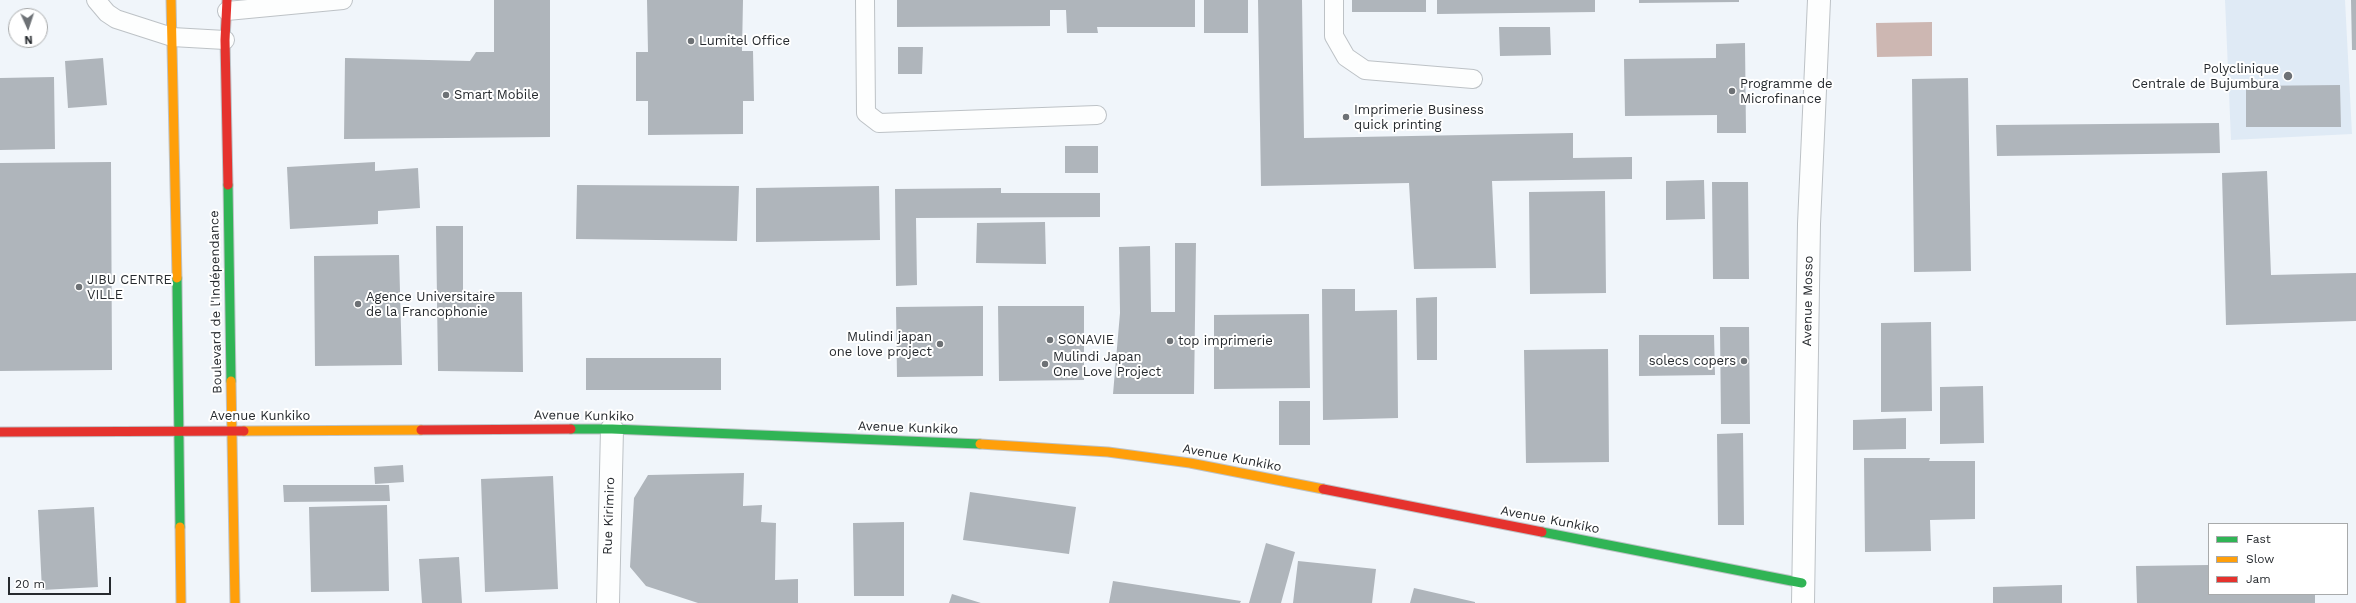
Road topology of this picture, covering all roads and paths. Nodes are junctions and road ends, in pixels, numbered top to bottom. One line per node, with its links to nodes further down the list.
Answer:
1 (96, 0): 8 (lane)
2 (171, 0): 8 (street)
3 (343, 0): 7 (lane)
4 (865, 0): 11 (lane)
5 (1334, 0): 10 (lane)
6 (1819, 0): 16 (street, Avenue Mosso)
7 (227, 6): 9 (street, Boulevard de l'Indépendance)
8 (172, 37): 9 (lane); 14 (street)
9 (225, 40): 12 (street, Boulevard de l'Indépendance)
10 (1473, 79)
11 (1097, 114)
12 (232, 429): 13 (street, Avenue Kunkiko); 14 (street, Avenue Kunkiko); 18 (street, Boulevard de l'Indépendance)
13 (612, 429): 16 (street, Avenue Kunkiko); 19 (street, Rue Kirimiro)
14 (180, 430): 15 (street, Avenue Kunkiko); 17 (street)
15 (0, 432)
16 (1803, 593)
17 (181, 603)
18 (235, 603)
19 (607, 603)

